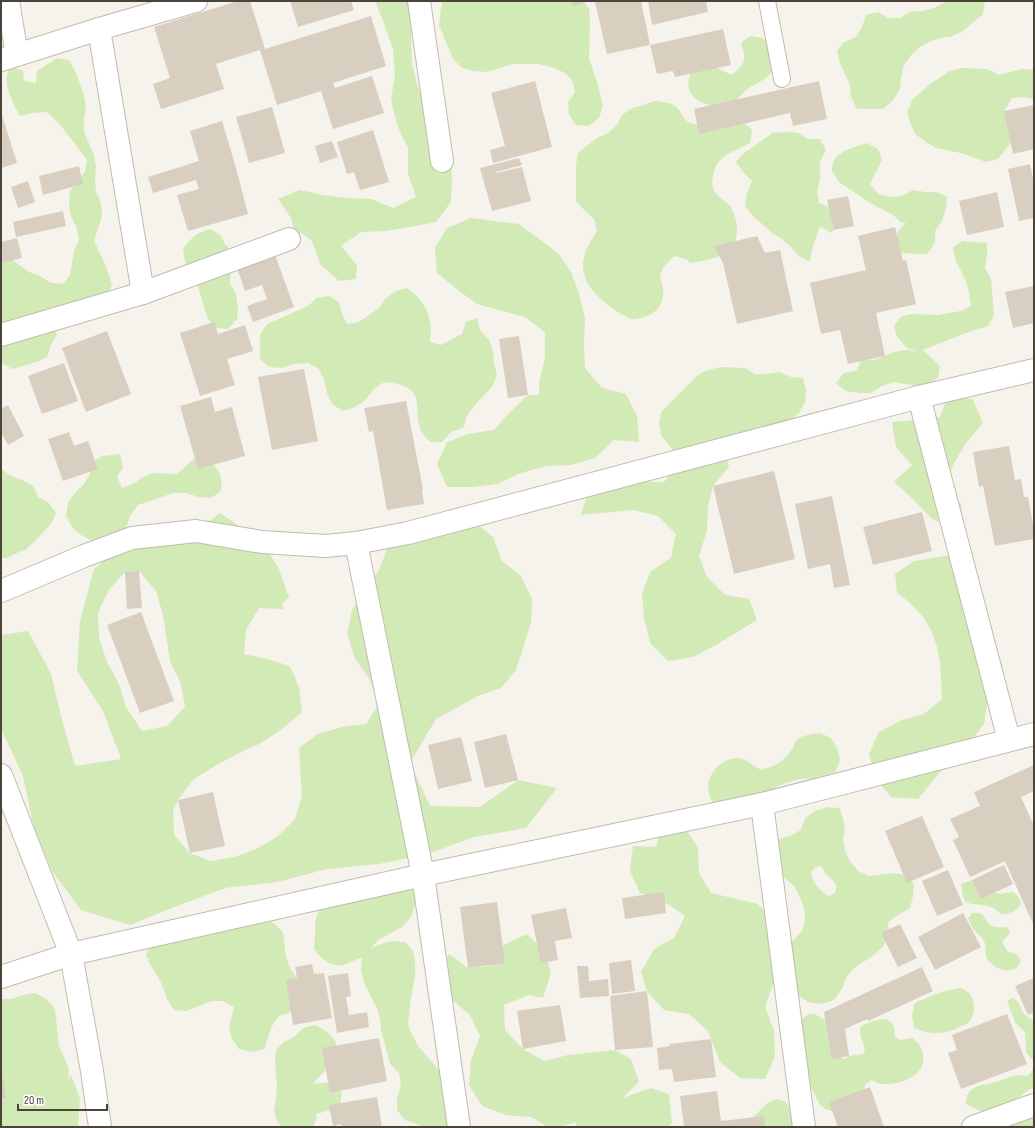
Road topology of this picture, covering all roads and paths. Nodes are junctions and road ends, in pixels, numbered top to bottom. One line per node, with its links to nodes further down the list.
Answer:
1 (8, 1): 6 (street)
2 (196, 1): 5 (street)
3 (419, 1): 8 (street)
4 (767, 1): 7 (lane)
5 (99, 29): 6 (street); 10 (street)
6 (9, 57)
7 (782, 79)
8 (442, 161)
9 (289, 239): 10 (street)
10 (143, 293): 11 (street)
11 (1, 335)
12 (1034, 370): 13 (street)
13 (920, 397): 14 (street); 17 (street)
14 (356, 543): 15 (street); 20 (street)
15 (1, 591)
16 (1034, 734): 17 (street)
17 (1009, 740): 19 (street)
18 (1, 774): 21 (street)
19 (762, 804): 20 (street); 26 (street)
20 (423, 876): 21 (street); 25 (street)
21 (71, 954): 22 (street); 24 (street)
22 (1, 977)
23 (1034, 1105): 27 (street)
24 (100, 1127)
25 (460, 1127)
26 (804, 1127)
27 (973, 1127)

